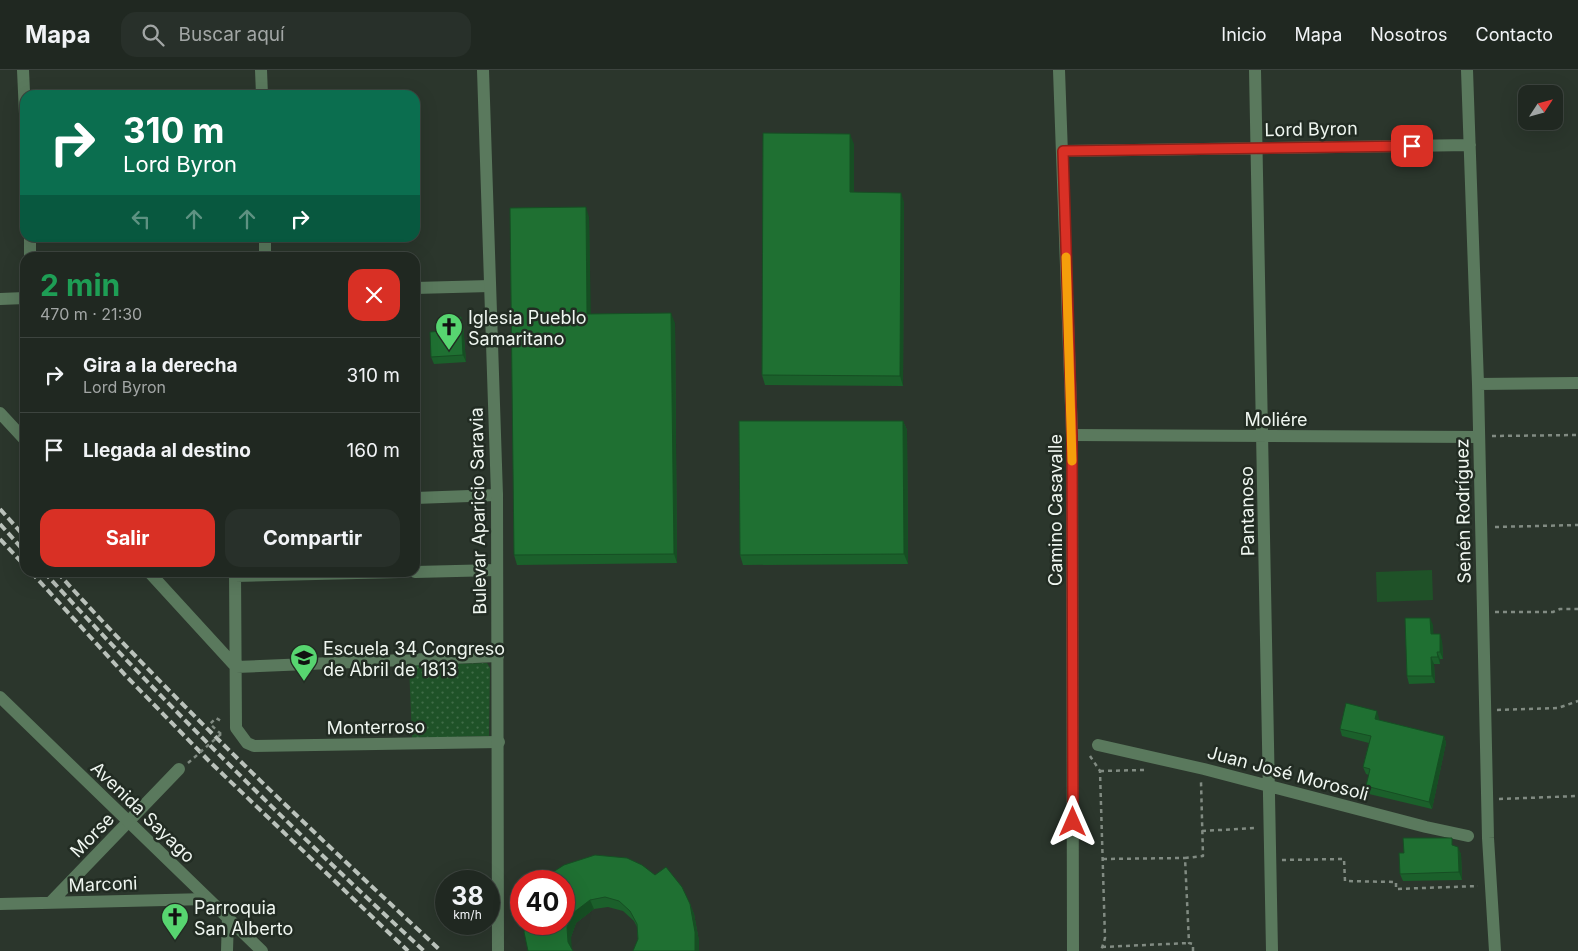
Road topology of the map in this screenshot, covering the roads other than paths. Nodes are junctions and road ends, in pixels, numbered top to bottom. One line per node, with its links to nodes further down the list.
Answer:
1 (23, 70): 7 (street)
2 (261, 70): 8 (street)
3 (483, 70): 12 (street, Bulevar Aparicio Saravia)
4 (1059, 70): 11 (street, Camino Casavalle)
5 (1255, 70): 10 (street, Pantanoso)
6 (1468, 70): 9 (street, Senén Rodríguez)
7 (24, 90)
8 (262, 90)
9 (1470, 145): 10 (street, Lord Byron); 17 (street, Senén Rodríguez)
10 (1255, 148): 11 (street, Lord Byron); 21 (street, Pantanoso)
11 (1063, 151): 20 (street, Camino Casavalle)
12 (490, 286): 13 (street); 23 (street, Bulevar Aparicio Saravia)
13 (420, 288)
14 (20, 298): 15 (street)
15 (0, 299)
16 (1578, 383): 17 (street)
17 (1478, 384): 22 (street, Senén Rodríguez)
18 (0, 413): 19 (street)
19 (20, 435)
20 (1072, 435): 21 (street, Moliére); 45 (street, Camino Casavalle)
21 (1263, 436): 22 (street, Moliére); 35 (street, Pantanoso)
22 (1479, 437): 47 (street, Senén Rodríguez)
23 (497, 495): 24 (street); 25 (street, Bulevar Aparicio Saravia)
24 (420, 498)
25 (497, 570): 26 (street); 29 (street, Bulevar Aparicio Saravia)
26 (420, 572)
27 (154, 577): 30 (street)
28 (235, 577): 30 (street)
29 (498, 656): 30 (street); 32 (street, Bulevar Aparicio Saravia)
30 (236, 667): 32 (street, Monterroso)
31 (0, 697): 36 (street, Avenida Sayago)
32 (499, 742): 44 (street, Bulevar Aparicio Saravia)
33 (1094, 750): 35 (street, Juan José Morosoli)
34 (184, 766): 36 (street, Morse)
35 (1270, 786): 37 (street, Juan José Morosoli); 46 (street, Pantanoso)
36 (128, 822): 38 (street, Avenida Sayago); 39 (street, Morse)
37 (1468, 836)
38 (208, 899): 39 (street, Marconi); 41 (street, Avenida Sayago)
39 (50, 903): 40 (street, Marconi)
40 (0, 904)
41 (228, 918): 42 (street); 43 (street, Avenida Sayago)
42 (226, 951)
43 (262, 951)
44 (498, 951)
45 (1073, 951)
46 (1272, 951)
47 (1495, 951)

